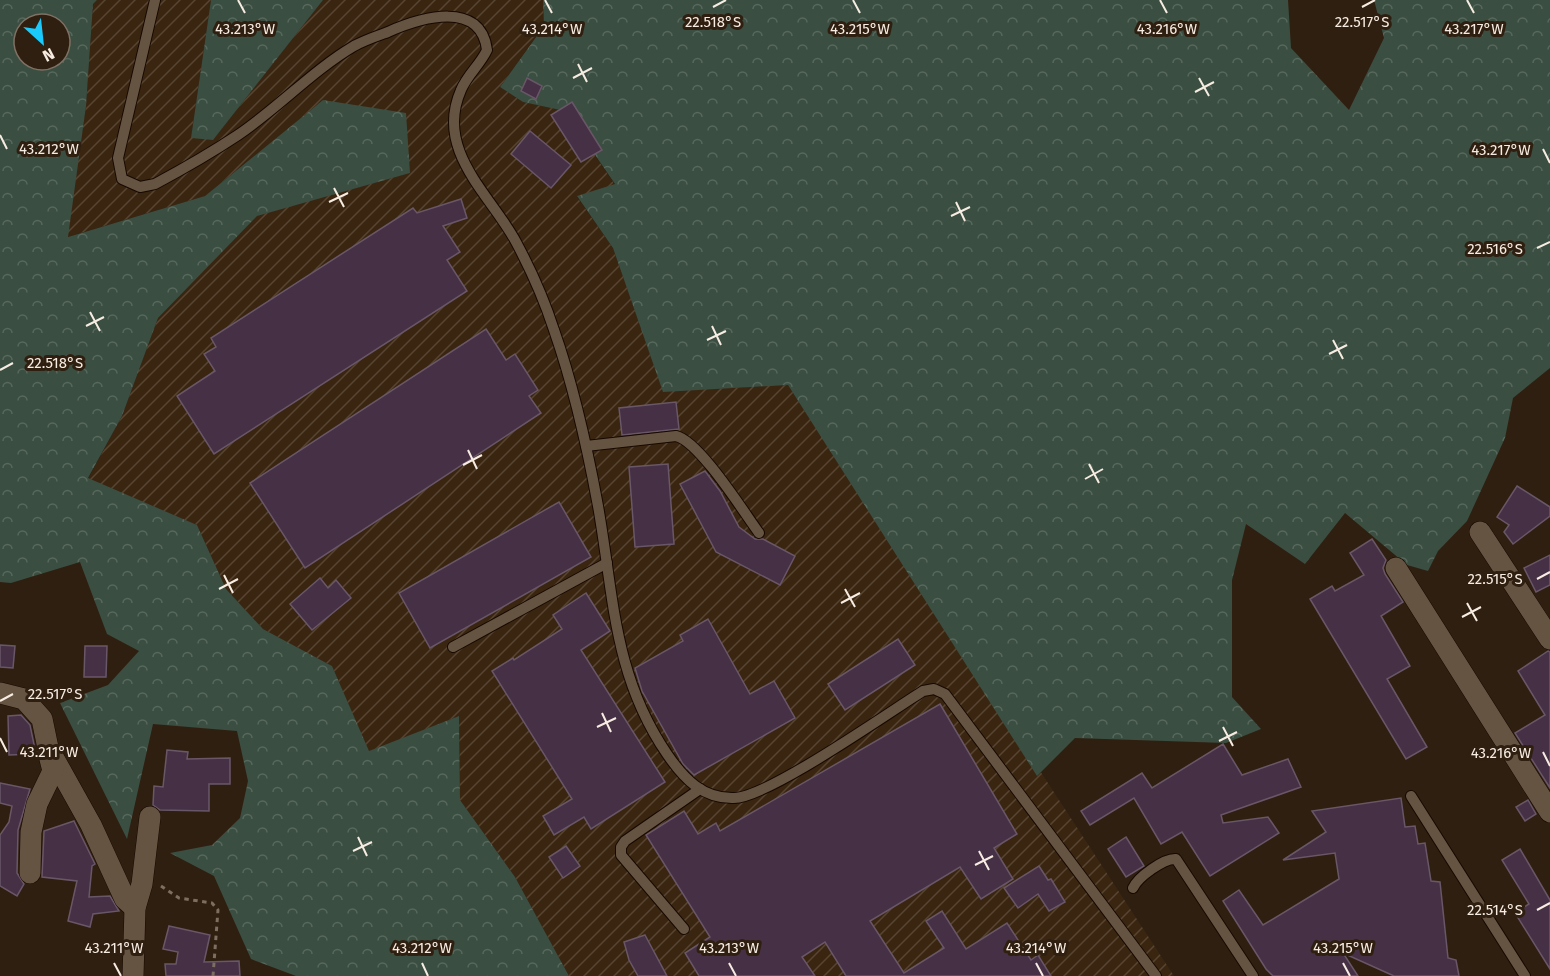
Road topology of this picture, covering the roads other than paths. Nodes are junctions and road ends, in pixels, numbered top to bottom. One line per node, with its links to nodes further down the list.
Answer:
1 (154, 0): 2 (lane)
2 (586, 446): 4 (lane); 5 (lane)
3 (1479, 532): 7 (street)
4 (759, 533)
5 (607, 563): 8 (lane); 11 (lane)
6 (1396, 567): 13 (street)
7 (1550, 639)
8 (453, 647)
9 (0, 693): 10 (street)
10 (48, 748): 15 (street); 17 (street)
11 (700, 789): 18 (lane); 20 (lane)
12 (1411, 796): 22 (lane)
13 (1550, 812)
14 (150, 817): 17 (street)
15 (30, 873)
16 (1133, 888): 21 (lane)
17 (135, 908): 19 (street)
18 (684, 929)
19 (133, 976)
20 (1156, 976)
21 (1253, 976)
22 (1525, 976)

